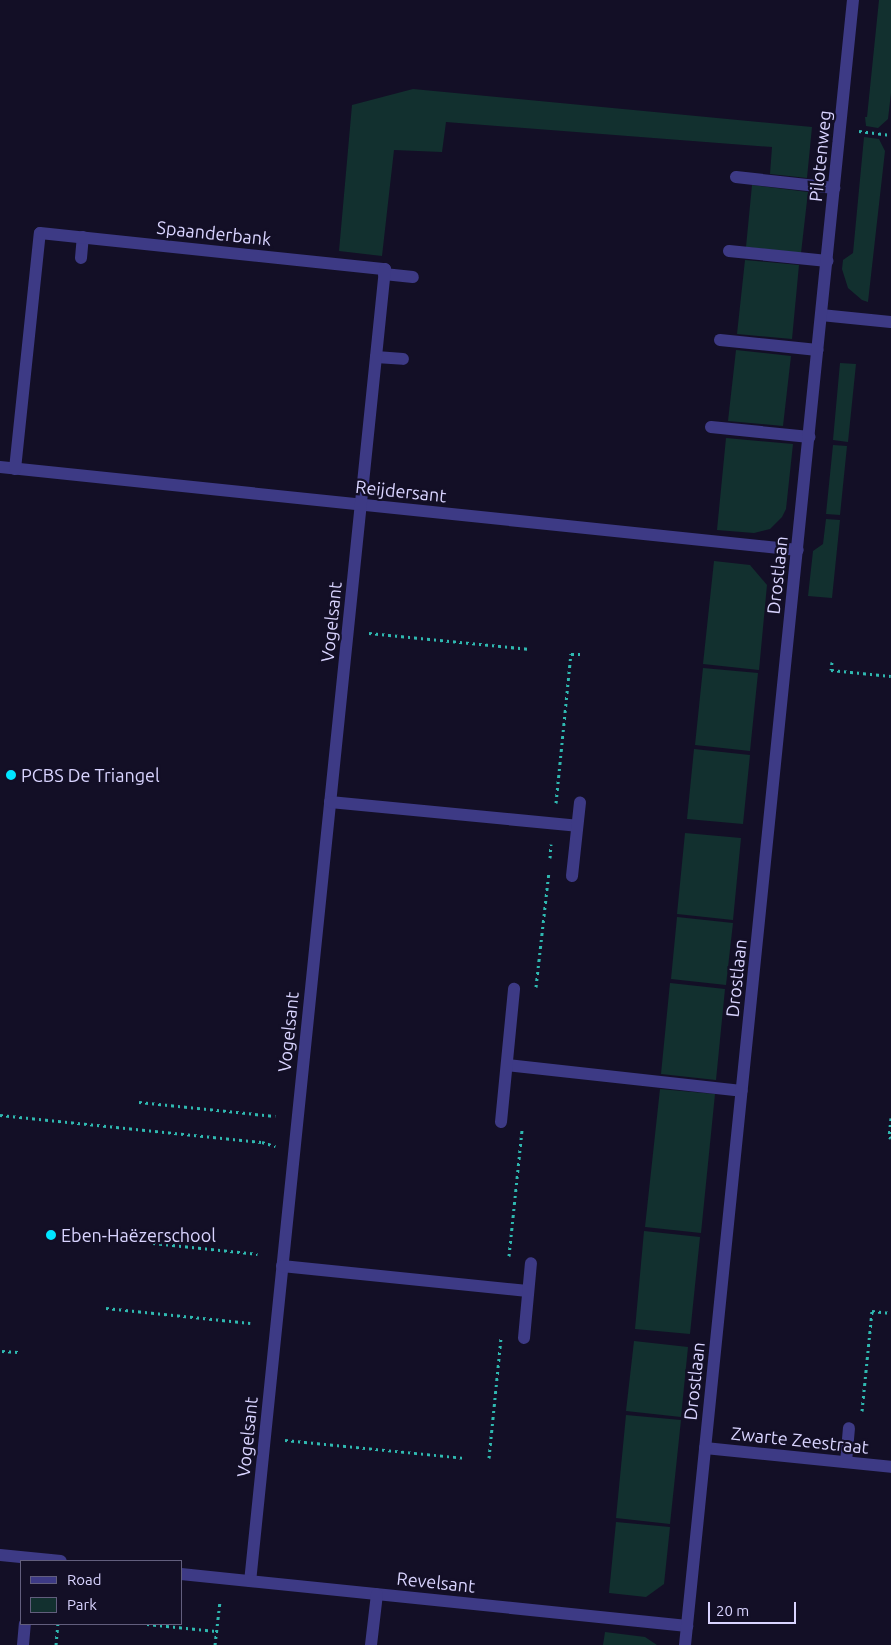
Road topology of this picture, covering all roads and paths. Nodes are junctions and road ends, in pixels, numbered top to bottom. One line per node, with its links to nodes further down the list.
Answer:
1 (853, 0): 5 (street, Pilotenweg)
2 (865, 132): 3 (path)
3 (891, 134)
4 (736, 177): 5 (street)
5 (834, 188): 9 (street, Pilotenweg)
6 (83, 237): 8 (street); 10 (street, Spaanderbank); 21 (street, Spaanderbank)
7 (729, 251): 9 (street)
8 (81, 258)
9 (827, 262): 12 (street, Pilotenweg)
10 (384, 274): 11 (street); 16 (street)
11 (413, 277)
12 (821, 315): 13 (street); 15 (street, Drostlaan)
13 (891, 322)
14 (720, 340): 15 (street)
15 (818, 350): 19 (street, Drostlaan)
16 (376, 357): 17 (street); 22 (street)
17 (403, 359)
18 (711, 427): 19 (street)
19 (809, 437): 23 (street, Drostlaan)
20 (0, 467): 21 (street, Reijdersant)
21 (16, 468): 22 (street, Reijdersant)
22 (360, 504): 23 (street, Reijdersant); 30 (street, Vogelsant)
23 (798, 550): 38 (street, Drostlaan)
24 (367, 633): 25 (path)
25 (530, 649)
26 (583, 654): 29 (path)
27 (832, 662): 28 (path)
28 (891, 676)
29 (556, 798)
30 (330, 802): 32 (street); 51 (street, Vogelsant)
31 (580, 802): 32 (street)
32 (577, 826): 33 (street)
33 (572, 876)
34 (548, 877): 36 (path)
35 (514, 988): 37 (street)
36 (536, 990)
37 (506, 1064): 38 (street); 43 (street)
38 (742, 1090): 63 (street, Drostlaan)
39 (139, 1102): 41 (path)
40 (0, 1115): 46 (path)
41 (275, 1116)
42 (891, 1118): 45 (path)
43 (500, 1122)
44 (523, 1126): 49 (path)
45 (891, 1138)
46 (283, 1148)
47 (153, 1243): 48 (path)
48 (257, 1254)
49 (508, 1260)
50 (531, 1263): 52 (street)
51 (282, 1266): 52 (street); 71 (street, Vogelsant)
52 (528, 1291): 57 (street)
53 (106, 1308): 55 (path)
54 (891, 1313): 60 (path)
55 (250, 1323)
56 (501, 1338): 65 (path)
57 (524, 1338)
58 (2, 1351): 59 (path)
59 (18, 1352)
60 (862, 1420)
61 (849, 1428): 66 (street)
62 (278, 1440): 64 (path)
63 (705, 1448): 66 (street, Zwarte Zeestraat); 77 (street, Drostlaan)
64 (464, 1458)
65 (489, 1458)
66 (846, 1462): 67 (street, Zwarte Zeestraat)
67 (891, 1466)
68 (0, 1555): 69 (street)
69 (31, 1560)
70 (182, 1574): 71 (street, Revelsant)
71 (250, 1581): 72 (street, Revelsant)
72 (377, 1594): 77 (street, Revelsant); 82 (street)
73 (220, 1601): 78 (path)
74 (25, 1625): 79 (street)
75 (58, 1625): 80 (path)
76 (157, 1625): 78 (path)
77 (687, 1626): 83 (street, Drostlaan)
78 (216, 1631): 81 (path)
79 (23, 1645)
80 (56, 1645)
81 (215, 1645)
82 (371, 1645)
83 (685, 1645)

